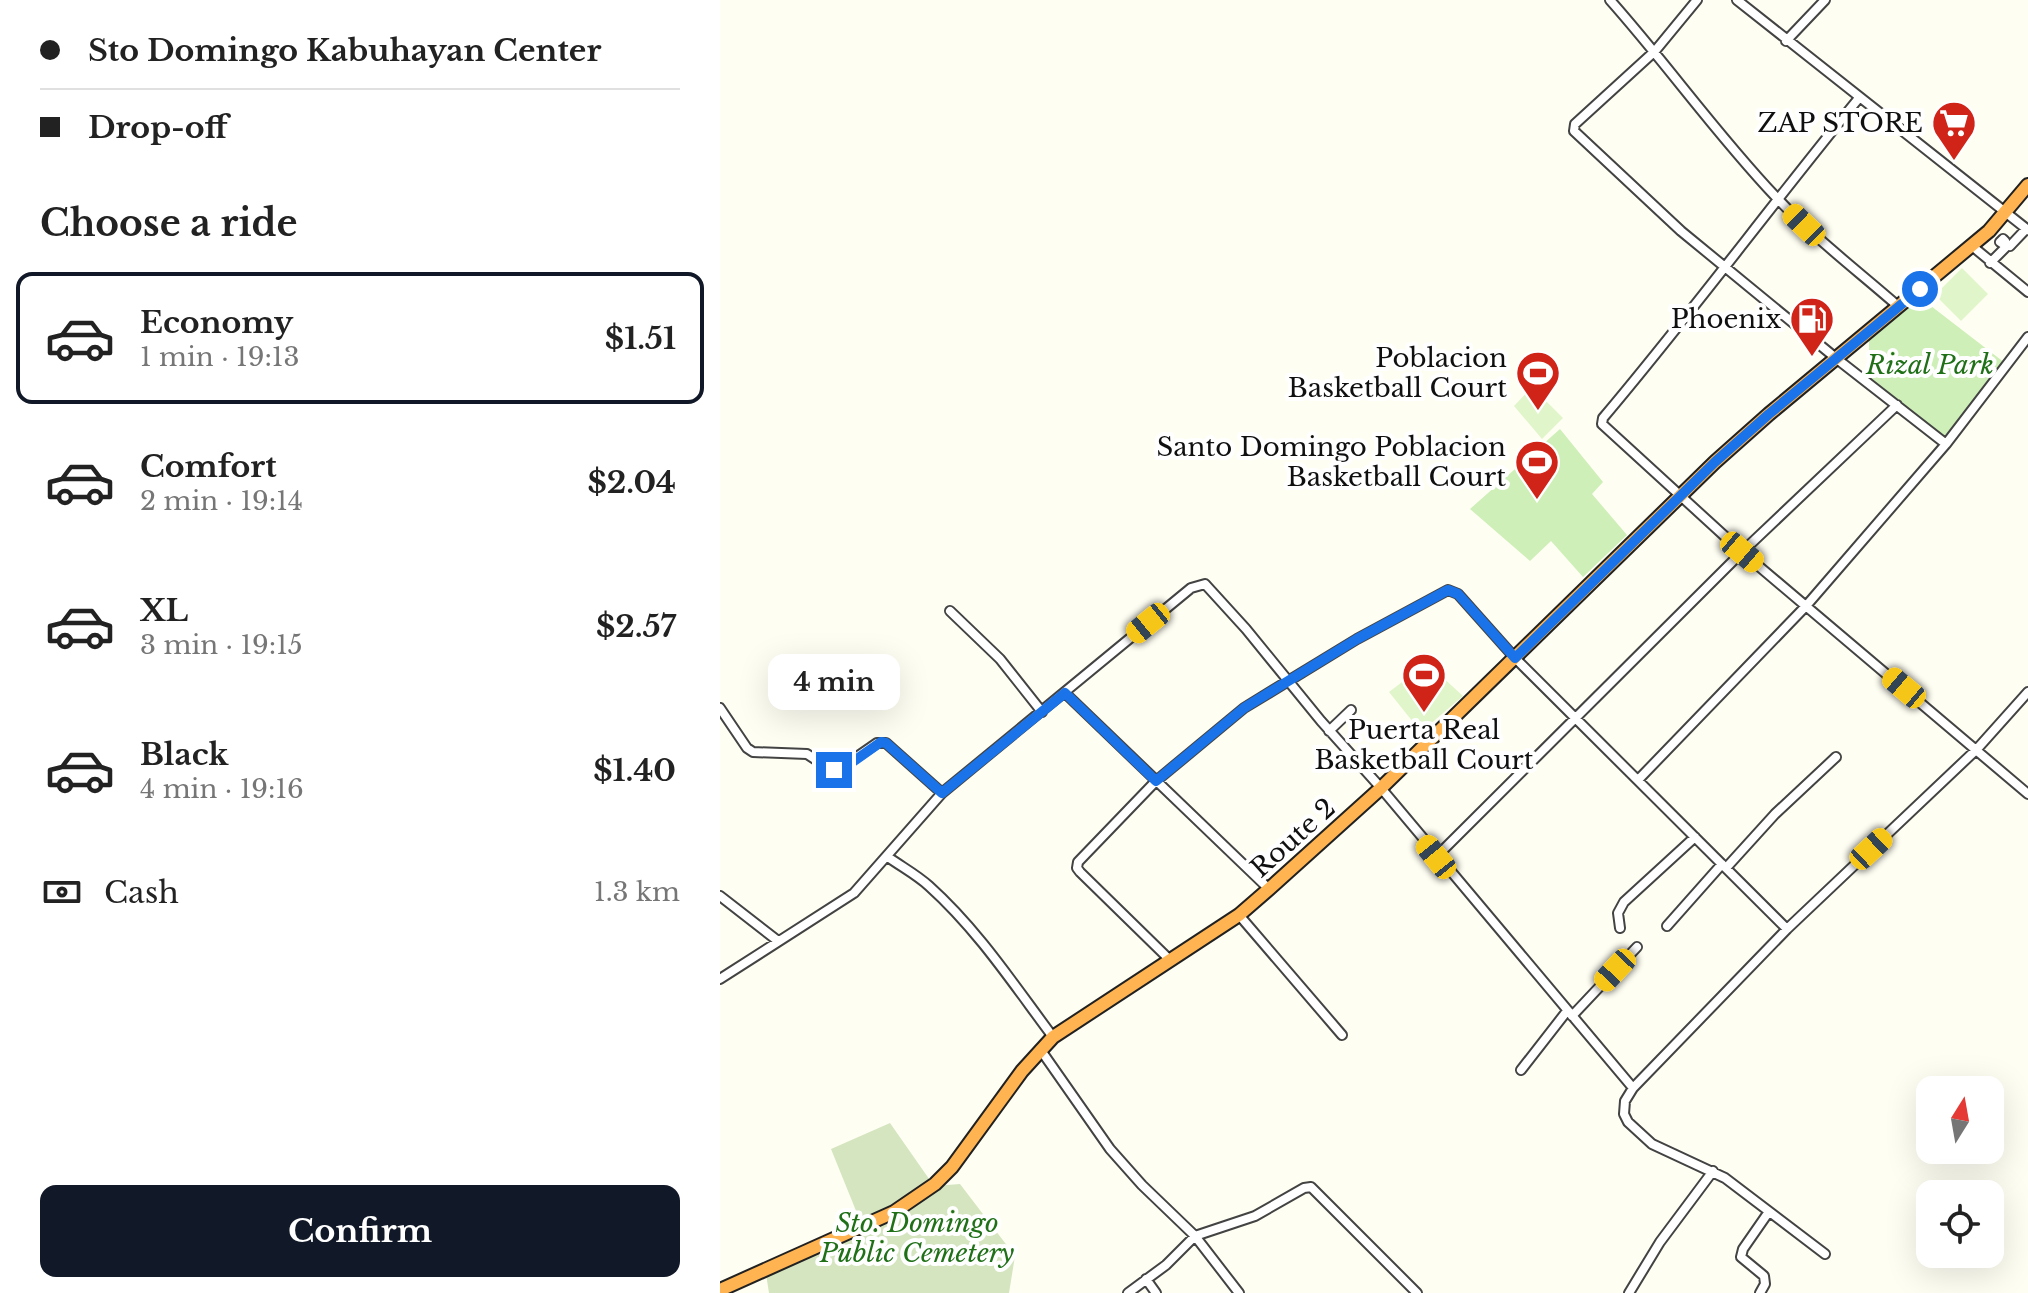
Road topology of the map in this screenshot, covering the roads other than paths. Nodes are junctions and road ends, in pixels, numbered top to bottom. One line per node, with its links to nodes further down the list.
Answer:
1 (1610, 0): 6 (street)
2 (1697, 0): 6 (street)
3 (1737, 0): 5 (street)
4 (1825, 0): 5 (street)
5 (1786, 41): 7 (street)
6 (1655, 51): 9 (street); 16 (street)
7 (1859, 98): 9 (street); 10 (street)
8 (2028, 185): 10 (highway, Route 2)
9 (1777, 198): 16 (street); 18 (street)
10 (2006, 213): 11 (street); 12 (highway, Route 2)
11 (2026, 229): 13 (street)
12 (1990, 230): 13 (street); 14 (highway, Route 2)
13 (2006, 245): 15 (street)
14 (1972, 246): 15 (street); 18 (highway, Route 2)
15 (1992, 264): 17 (street)
16 (1726, 268): 20 (street); 23 (street)
17 (2028, 292)
18 (1899, 307): 20 (highway, Route 2)
19 (2028, 337): 22 (street)
20 (1837, 359): 21 (street); 23 (highway, Route 2)
21 (1897, 405): 22 (street); 24 (street)
22 (1946, 444): 25 (street)
23 (1682, 495): 24 (street); 27 (highway, Route 2)
24 (1742, 552): 25 (street); 34 (street)
25 (1806, 606): 36 (street); 38 (street)
26 (950, 611): 33 (street)
27 (1515, 658): 28 (street); 34 (street); 40 (highway, Route 2)
28 (1287, 680): 30 (street); 35 (street); 39 (street)
29 (2028, 692): 36 (street)
30 (1065, 693): 33 (street); 39 (street)
31 (720, 708): 41 (street)
32 (1351, 710): 35 (street)
33 (1042, 712): 41 (street)
34 (1577, 719): 38 (street); 45 (street)
35 (1329, 731): 40 (street)
36 (1977, 749): 42 (street); 52 (street)
37 (1836, 757): 46 (street)
38 (1638, 780): 43 (street)
39 (1156, 781): 47 (street); 55 (street)
40 (1381, 788): 45 (street); 47 (highway, Route 2)
41 (942, 793): 44 (street)
42 (2028, 794)
43 (1695, 837): 46 (street); 51 (street)
44 (888, 857): 53 (street); 59 (street)
45 (1436, 857): 57 (street)
46 (1724, 866): 50 (street); 52 (street)
47 (1269, 889): 49 (highway, Route 2)
48 (720, 896): 53 (street)
49 (1239, 915): 55 (highway, Route 2); 58 (street)
50 (1667, 926)
51 (1620, 928)
52 (1787, 929): 62 (street)
53 (778, 941): 56 (street)
54 (1637, 947): 57 (street)
55 (1170, 960): 59 (highway, Route 2)
56 (720, 979)
57 (1570, 1013): 61 (street); 62 (street)
58 (1342, 1035)
59 (1053, 1037): 60 (highway, Route 2)
60 (1040, 1049): 65 (street); 68 (highway, Route 2)
61 (1521, 1070)
62 (1633, 1088): 63 (street)
63 (1713, 1171): 64 (street); 73 (street)
64 (1768, 1213): 66 (street); 74 (street)
65 (1195, 1236): 67 (street); 71 (street); 72 (street)
66 (1825, 1254)
67 (1146, 1279): 69 (street); 70 (street)
68 (720, 1290)
69 (1128, 1293)
70 (1156, 1293)
71 (1239, 1293)
72 (1417, 1293)
73 (1629, 1293)
74 (1760, 1293)

